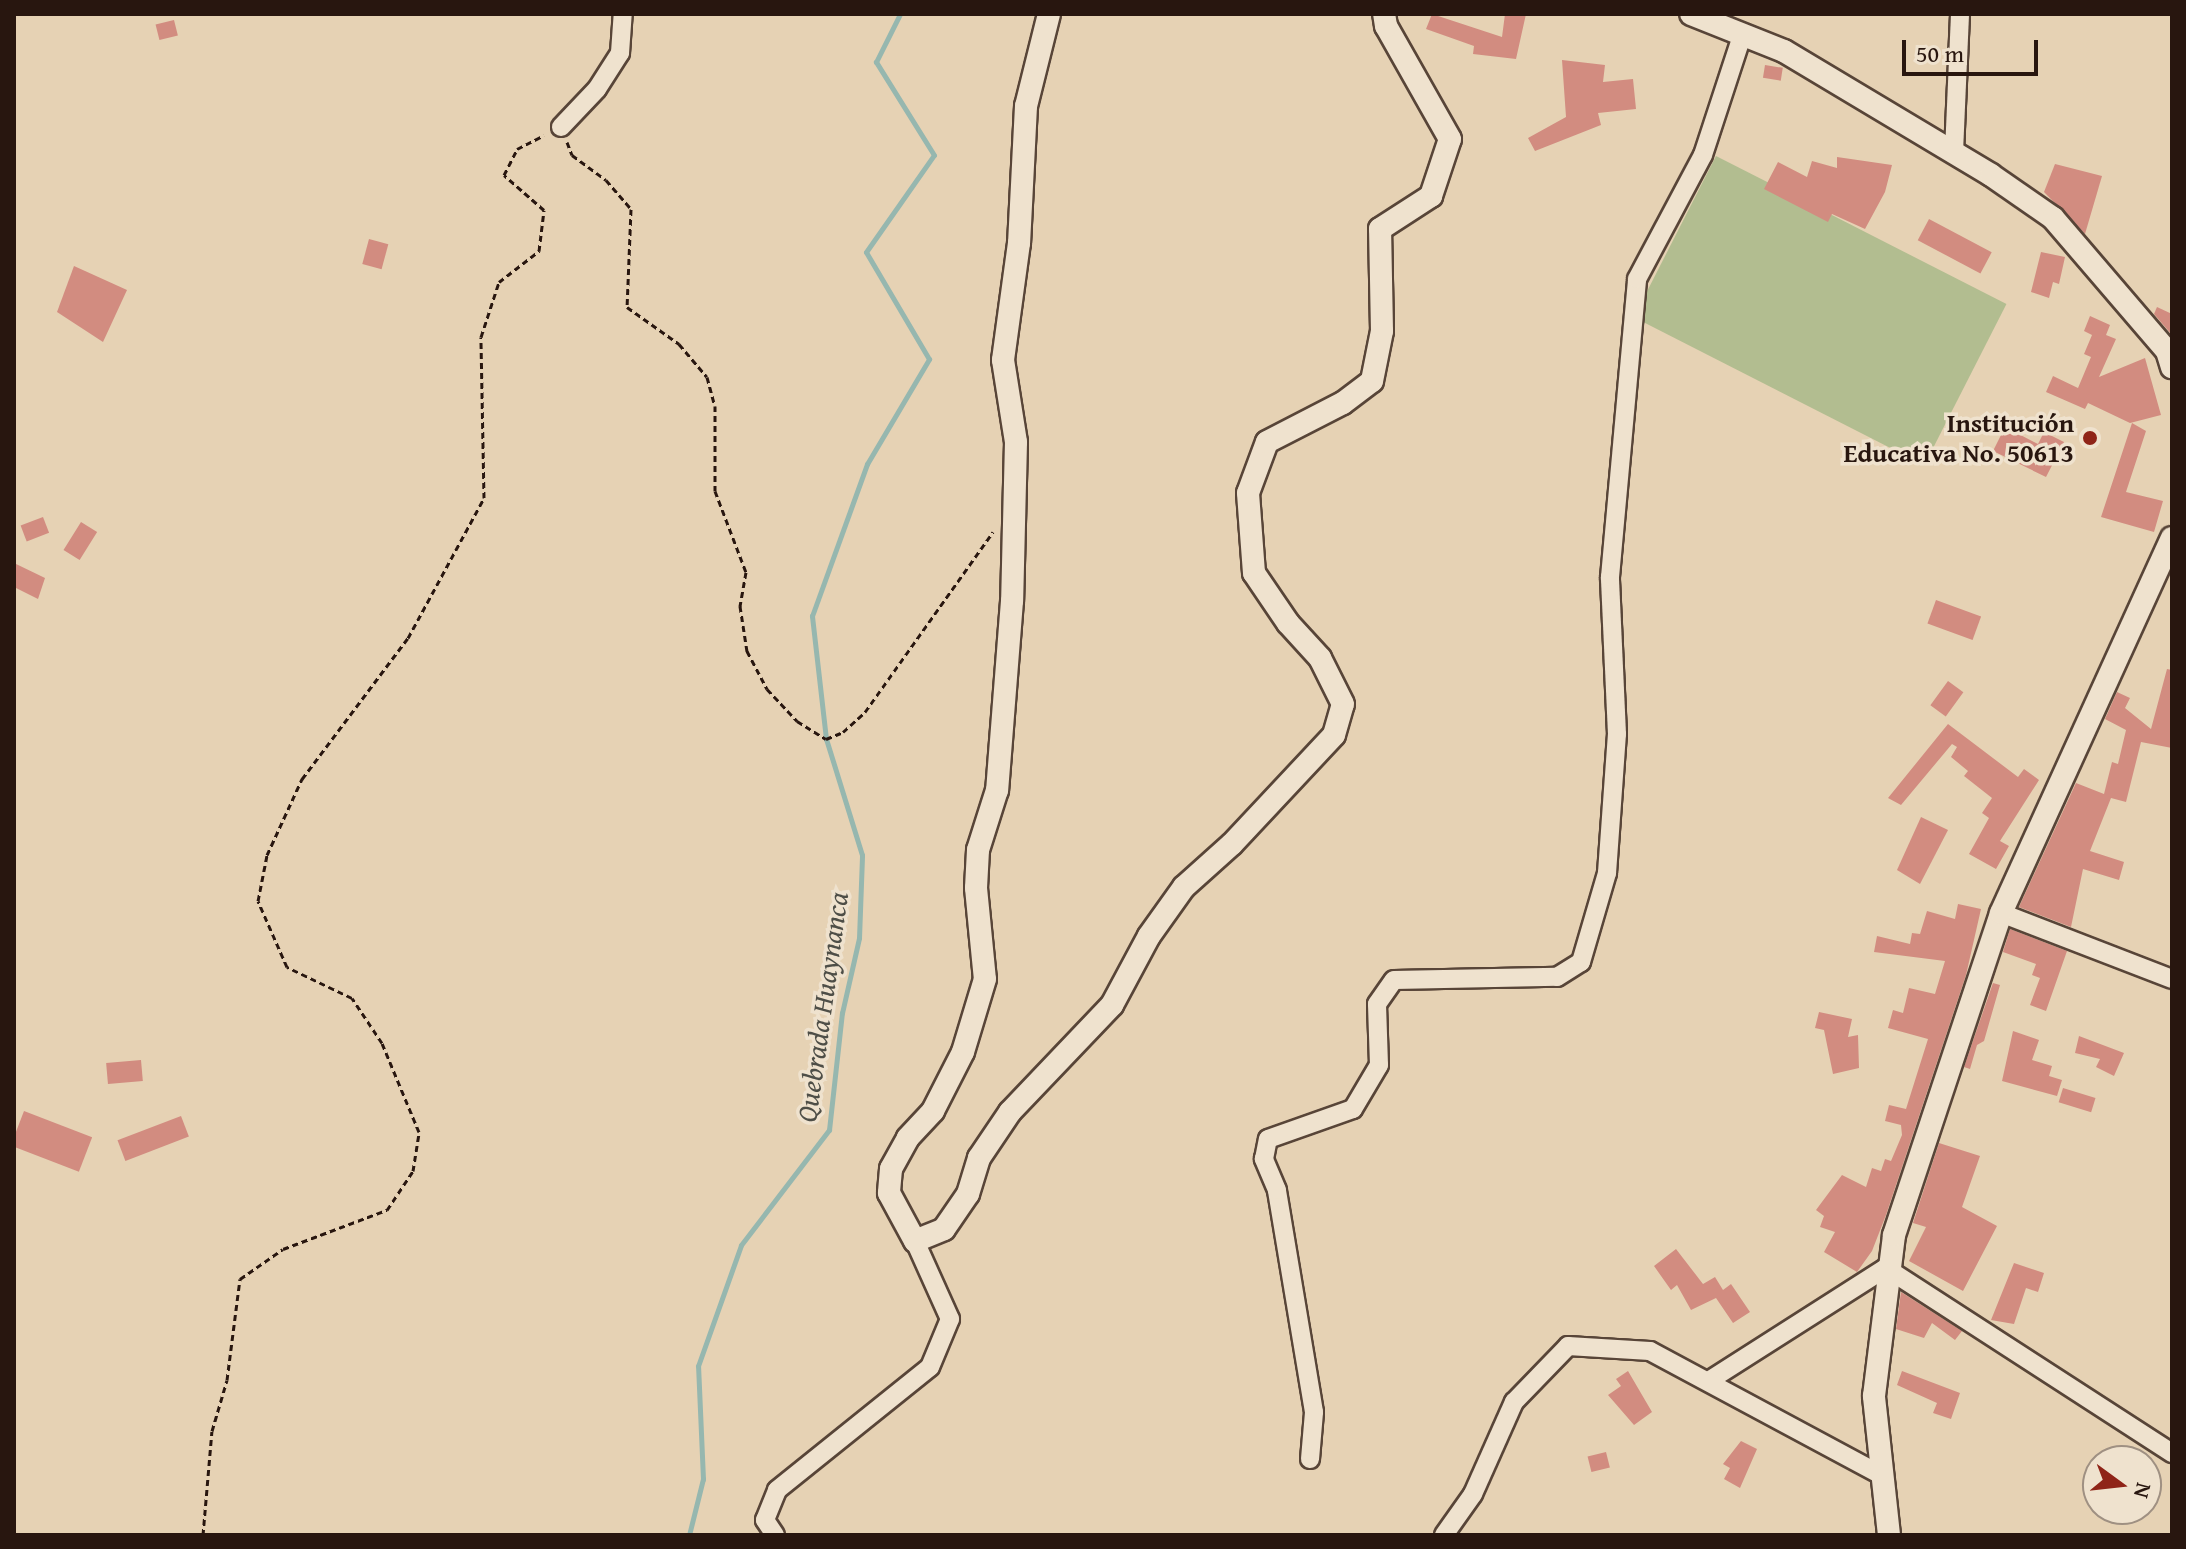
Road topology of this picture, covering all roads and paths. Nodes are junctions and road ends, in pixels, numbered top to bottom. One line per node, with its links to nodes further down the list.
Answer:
1 (623, 14): 7 (street)
2 (1049, 14): 10 (street)
3 (1384, 14): 14 (street)
4 (1691, 14): 6 (street)
5 (1960, 14): 8 (street)
6 (1742, 36): 8 (street); 18 (street)
7 (561, 127): 10 (path); 20 (path)
8 (1954, 152): 9 (street)
9 (2172, 367)
10 (1014, 503): 14 (street)
11 (2172, 538): 12 (street)
12 (2001, 913): 13 (street); 15 (street)
13 (2172, 979)
14 (915, 1241): 21 (street)
15 (1886, 1268): 16 (street); 17 (street); 19 (street)
16 (1710, 1380): 19 (street); 22 (street)
17 (2172, 1453)
18 (1310, 1459)
19 (1881, 1475): 23 (street)
20 (203, 1535)
21 (775, 1535)
22 (1444, 1535)
23 (1889, 1535)

